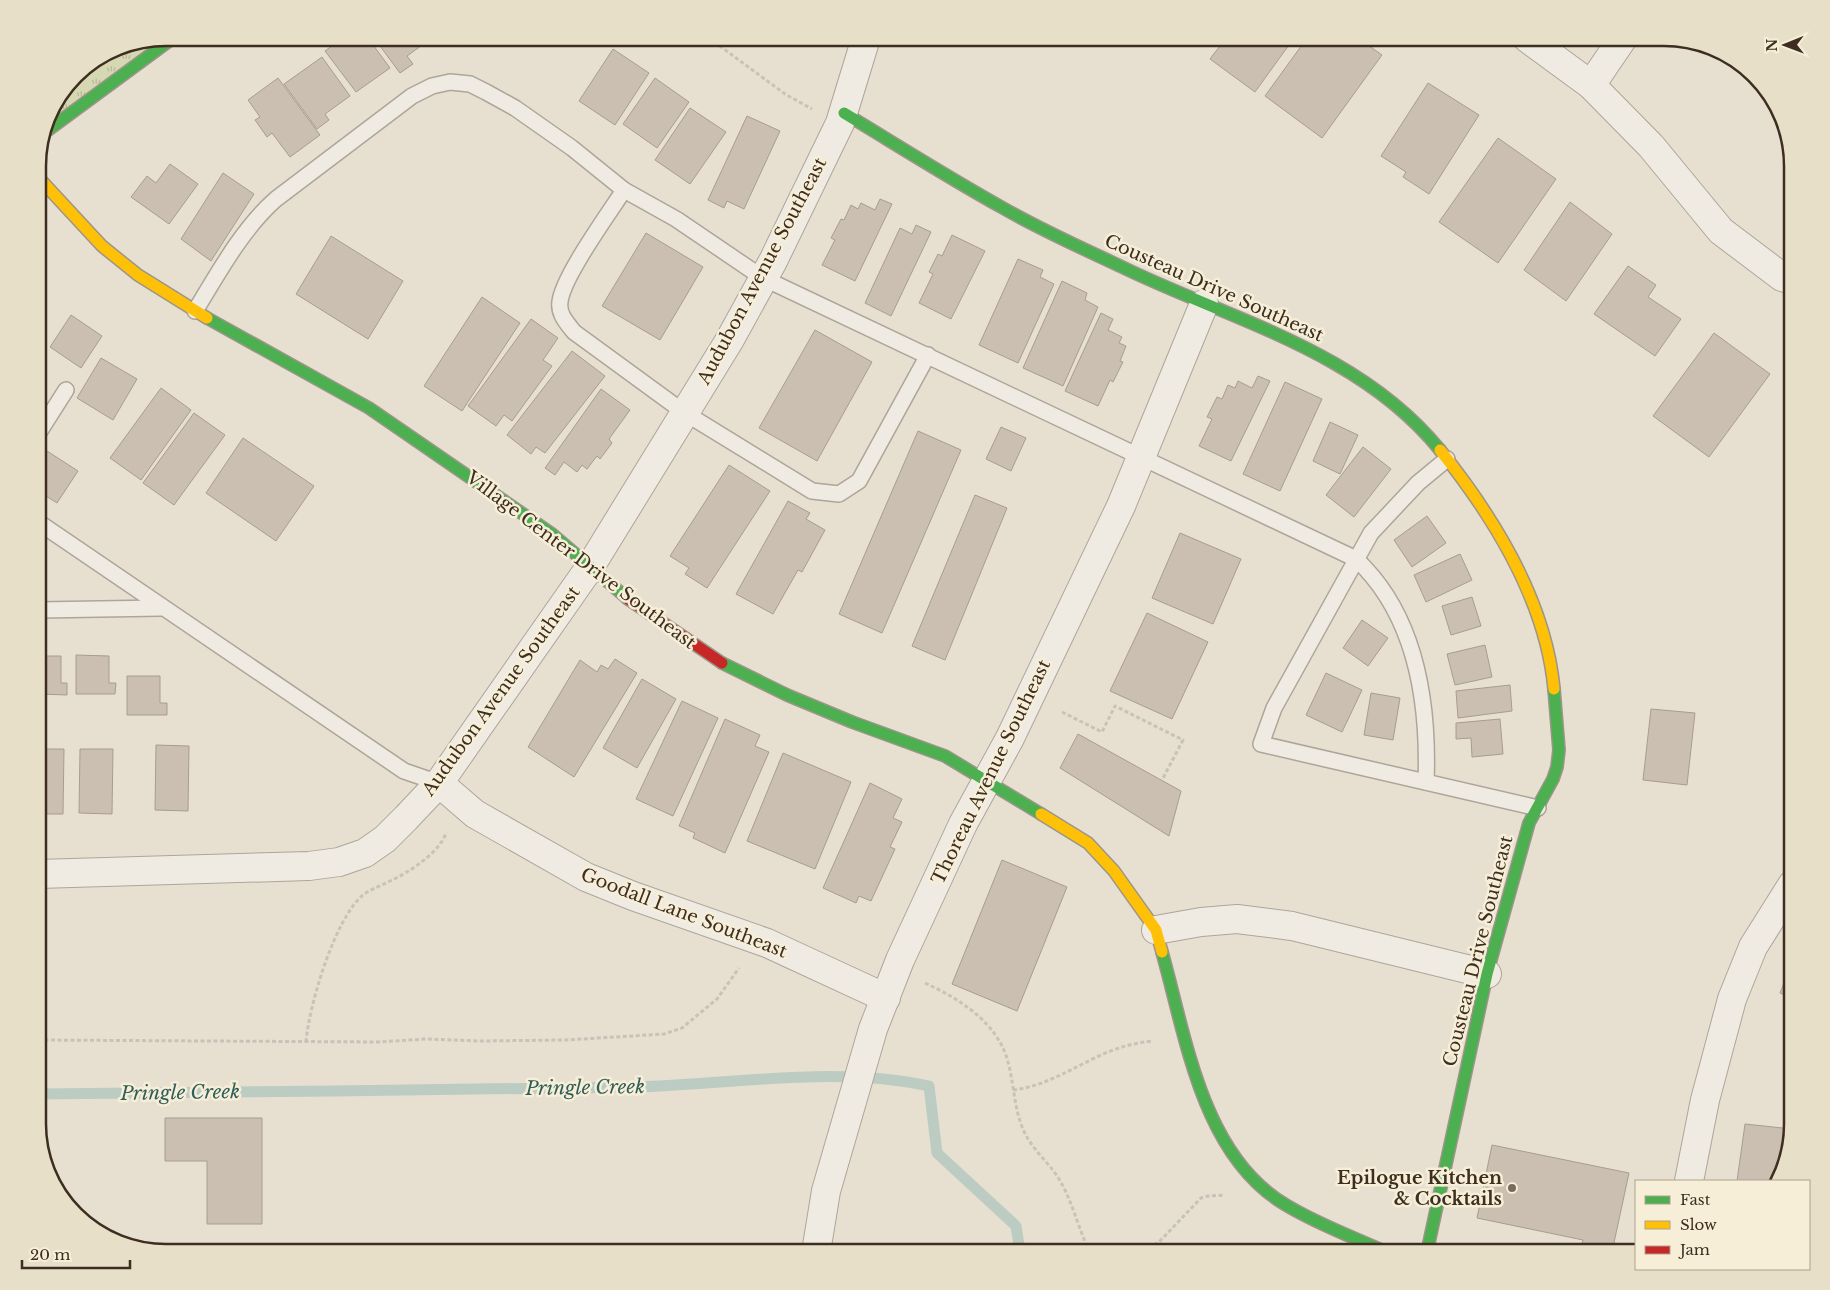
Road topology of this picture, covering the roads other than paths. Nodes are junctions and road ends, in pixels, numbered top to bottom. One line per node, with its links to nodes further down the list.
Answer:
1 (1538, 46): 5 (street)
2 (1618, 46): 5 (street)
3 (161, 47): 7 (street)
4 (863, 47): 6 (street, Audubon Avenue Southeast)
5 (1591, 85): 11 (street)
6 (844, 113): 10 (street, Audubon Avenue Southeast); 12 (street, Cousteau Drive Southeast)
7 (52, 128)
8 (47, 187): 13 (street, Village Center Drive Southeast)
9 (624, 190): 10 (lane); 13 (lane); 16 (lane)
10 (763, 278): 14 (lane); 16 (street, Audubon Avenue Southeast)
11 (1784, 278)
12 (1204, 304): 18 (street, Thoreau Avenue Southeast); 19 (street, Cousteau Drive Southeast)
13 (195, 310): 22 (street, Village Center Drive Southeast)
14 (928, 355): 16 (lane); 18 (lane)
15 (66, 390): 17 (lane)
16 (685, 414): 22 (street, Audubon Avenue Southeast)
17 (47, 420)
18 (1142, 456): 21 (lane); 25 (street, Thoreau Avenue Southeast)
19 (1447, 459): 21 (lane); 28 (street, Cousteau Drive Southeast)
20 (47, 528): 23 (lane)
21 (1356, 559): 26 (lane); 26 (lane)
22 (590, 567): 25 (street, Village Center Drive Southeast); 27 (street, Audubon Avenue Southeast)
23 (161, 608): 24 (lane); 27 (lane)
24 (47, 610)
25 (987, 779): 31 (street, Village Center Drive Southeast); 33 (street, Thoreau Avenue Southeast)
26 (1426, 782): 28 (lane)
27 (439, 783): 29 (street, Audubon Avenue Southeast); 33 (street, Goodall Lane Southeast)
28 (1538, 808): 32 (street, Cousteau Drive Southeast)
29 (47, 874)
30 (1784, 898): 34 (street)
31 (1156, 930): 32 (street); 36 (street, Village Center Drive Southeast)
32 (1487, 974): 37 (street, Cousteau Drive Southeast)
33 (886, 998): 35 (street, Thoreau Avenue Southeast)
34 (1689, 1180)
35 (817, 1244)
36 (1369, 1244)
37 (1429, 1244)

